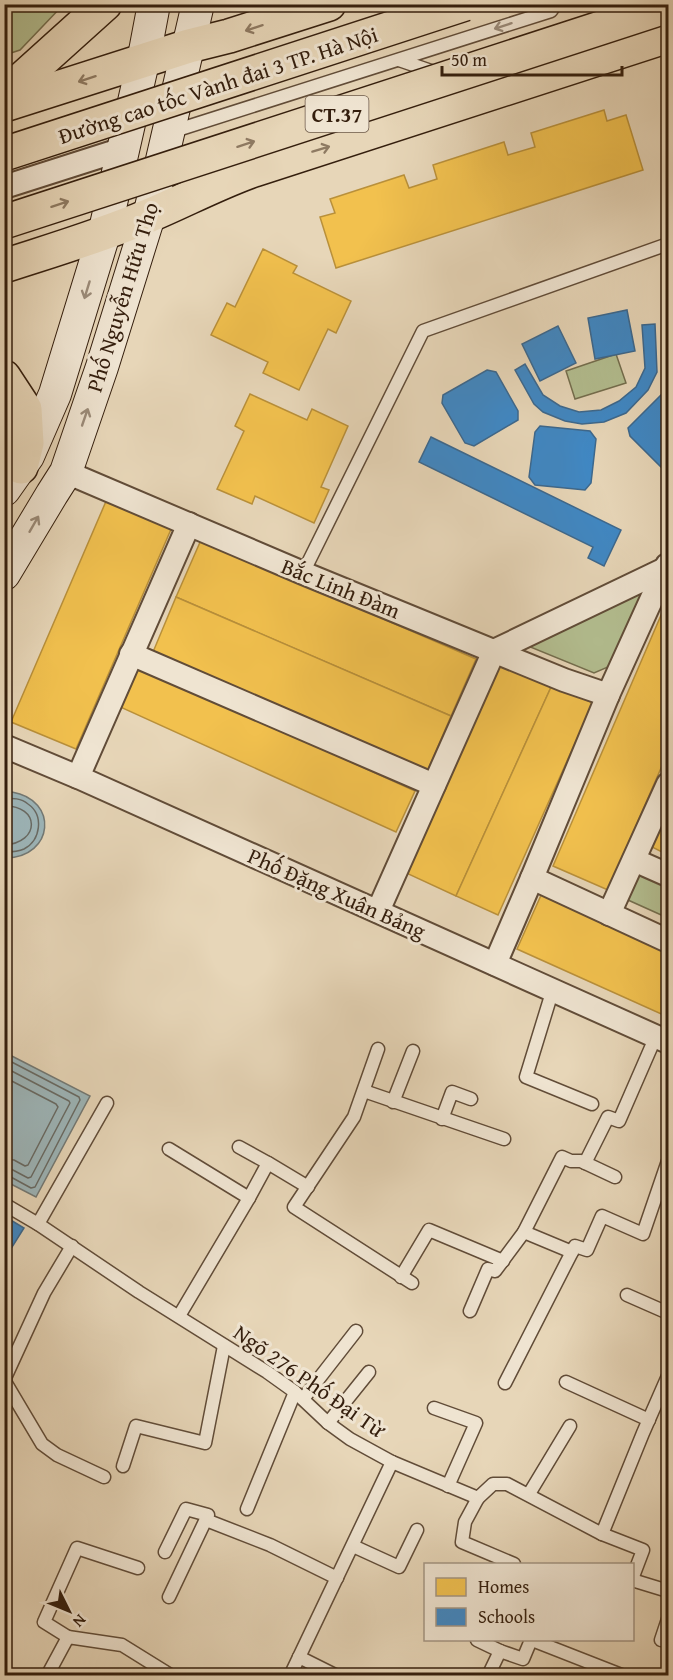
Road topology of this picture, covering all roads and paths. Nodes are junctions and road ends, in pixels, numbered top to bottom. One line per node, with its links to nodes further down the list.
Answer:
1 (105, 4): 13 (main road)
2 (154, 4): 11 (main road, Phố Nguyễn Hữu Thọ)
3 (198, 4): 9 (main road, Phố Nguyễn Hữu Thọ)
4 (329, 4): 9 (main road, one-way to 9)
5 (465, 4): 17 (main road, Đường cao tốc Vành đai 3 TP. Hà Nội, bridge)
6 (556, 4): 10 (lane, one-way to 10)
7 (669, 6): 20 (main road, CT.37, one-way to 7, bridge)
8 (669, 36): 12 (main road)
9 (189, 46): 11 (main road); 15 (main road, Phố Nguyễn Hữu Thọ)
10 (399, 60): 12 (lane); 15 (lane)
11 (143, 62): 14 (main road, one-way to 14); 16 (main road, Phố Nguyễn Hữu Thọ)
12 (479, 86): 19 (main road, one-way to 12)
13 (4, 95)
14 (4, 105)
15 (169, 133): 16 (main road); 19 (main road, Phố Nguyễn Hữu Thọ)
16 (123, 149): 18 (street); 21 (main road, Phố Nguyễn Hữu Thọ)
17 (4, 154)
18 (4, 187)
19 (149, 216): 21 (main road); 25 (main road, Phố Nguyễn Hữu Thọ, one-way to 19)
20 (4, 222)
21 (104, 234): 23 (main road); 26 (main road, Phố Nguyễn Hữu Thọ, one-way to 26)
22 (669, 244): 29 (lane)
23 (4, 266)
24 (4, 377): 26 (main road)
25 (66, 472): 27 (street, Bắc Linh Đàm); 30 (main road, Phố Nguyễn Hữu Thọ, one-way to 25)
26 (13, 479)
27 (189, 524): 29 (street, Bắc Linh Đàm); 32 (street)
28 (667, 565): 31 (street); 33 (street)
29 (303, 573): 31 (street, Bắc Linh Đàm)
30 (4, 574)
31 (494, 651): 33 (street, Bắc Linh Đàm); 37 (street)
32 (131, 654): 35 (street); 37 (street)
33 (608, 695): 40 (street)
34 (4, 747): 35 (street, Phố Đặng Xuân Bảng)
35 (78, 777): 41 (street, Phố Đặng Xuân Bảng)
36 (669, 784): 38 (street)
37 (435, 785): 41 (street)
38 (634, 860): 39 (street); 42 (street)
39 (669, 875)
40 (532, 878): 42 (street); 44 (street)
41 (378, 911): 44 (street, Phố Đặng Xuân Bảng)
42 (609, 914): 43 (street)
43 (669, 941)
44 (495, 964): 45 (street, Phố Đặng Xuân Bảng)
45 (553, 989): 46 (street, Phố Đặng Xuân Bảng); 53 (lane)
46 (662, 1039): 60 (lane)
47 (378, 1049): 49 (lane)
48 (413, 1051): 51 (lane)
49 (364, 1091): 51 (lane); 62 (lane)
50 (471, 1099): 54 (lane)
51 (393, 1102): 54 (lane)
52 (107, 1103): 65 (lane)
53 (592, 1104)
54 (442, 1119): 55 (lane)
55 (504, 1139)
56 (239, 1147): 59 (lane)
57 (169, 1149): 63 (lane)
58 (669, 1161): 68 (lane)
59 (268, 1163): 62 (lane); 63 (lane)
60 (585, 1163): 61 (lane); 66 (lane)
61 (615, 1177)
62 (308, 1187): 69 (lane)
63 (249, 1198): 73 (lane)
64 (4, 1204): 65 (lane, Ngõ 276 Phố Đại Từ)
65 (38, 1224): 67 (lane, Ngõ 276 Phố Đại Từ)
66 (524, 1232): 68 (lane); 69 (lane)
67 (72, 1246): 73 (lane, Ngõ 276 Phố Đại Từ); 78 (lane)
68 (572, 1252): 80 (lane)
69 (503, 1261): 71 (lane)
70 (627, 1295): 72 (lane)
71 (470, 1311)
72 (669, 1313)
73 (179, 1316): 75 (lane, Ngõ 276 Phố Đại Từ)
74 (356, 1330): 81 (lane)
75 (224, 1346): 81 (lane, Ngõ 276 Phố Đại Từ); 87 (lane)
76 (369, 1372): 84 (lane)
77 (669, 1376): 83 (lane)
78 (4, 1380): 88 (lane)
79 (566, 1382): 83 (lane)
80 (505, 1383)
81 (299, 1396): 84 (lane, Ngõ 276 Phố Đại Từ); 92 (lane)
82 (434, 1408): 89 (lane)
83 (648, 1420): 95 (lane)
84 (328, 1423): 86 (lane, Ngõ 276 Phố Đại Từ)
85 (570, 1426): 90 (lane)
86 (392, 1462): 89 (lane, Ngõ 276 Phố Đại Từ); 96 (lane)
87 (123, 1466)
88 (104, 1477)
89 (448, 1486): 91 (lane, Ngõ 276 Phố Đại Từ)
90 (529, 1494): 91 (lane); 95 (lane)
91 (478, 1497): 98 (lane)
92 (246, 1509)
93 (206, 1520): 97 (lane); 101 (lane); 104 (lane)
94 (417, 1530): 96 (lane)
95 (602, 1534): 100 (lane)
96 (353, 1546): 101 (lane)
97 (165, 1552)
98 (512, 1563)
99 (138, 1568): 106 (lane)
100 (634, 1576)
101 (337, 1578): 112 (lane)
102 (634, 1579): 103 (lane)
103 (669, 1591)
104 (169, 1597)
105 (669, 1619): 107 (lane)
106 (68, 1637): 113 (lane); 114 (lane)
107 (661, 1640)
108 (479, 1641): 111 (lane)
109 (531, 1641): 111 (lane)
110 (535, 1641): 118 (lane)
111 (500, 1651): 117 (lane)
112 (299, 1657): 115 (lane); 116 (lane)
113 (47, 1676)
114 (172, 1676)
115 (290, 1676)
116 (337, 1676)
117 (488, 1676)
118 (624, 1676)

